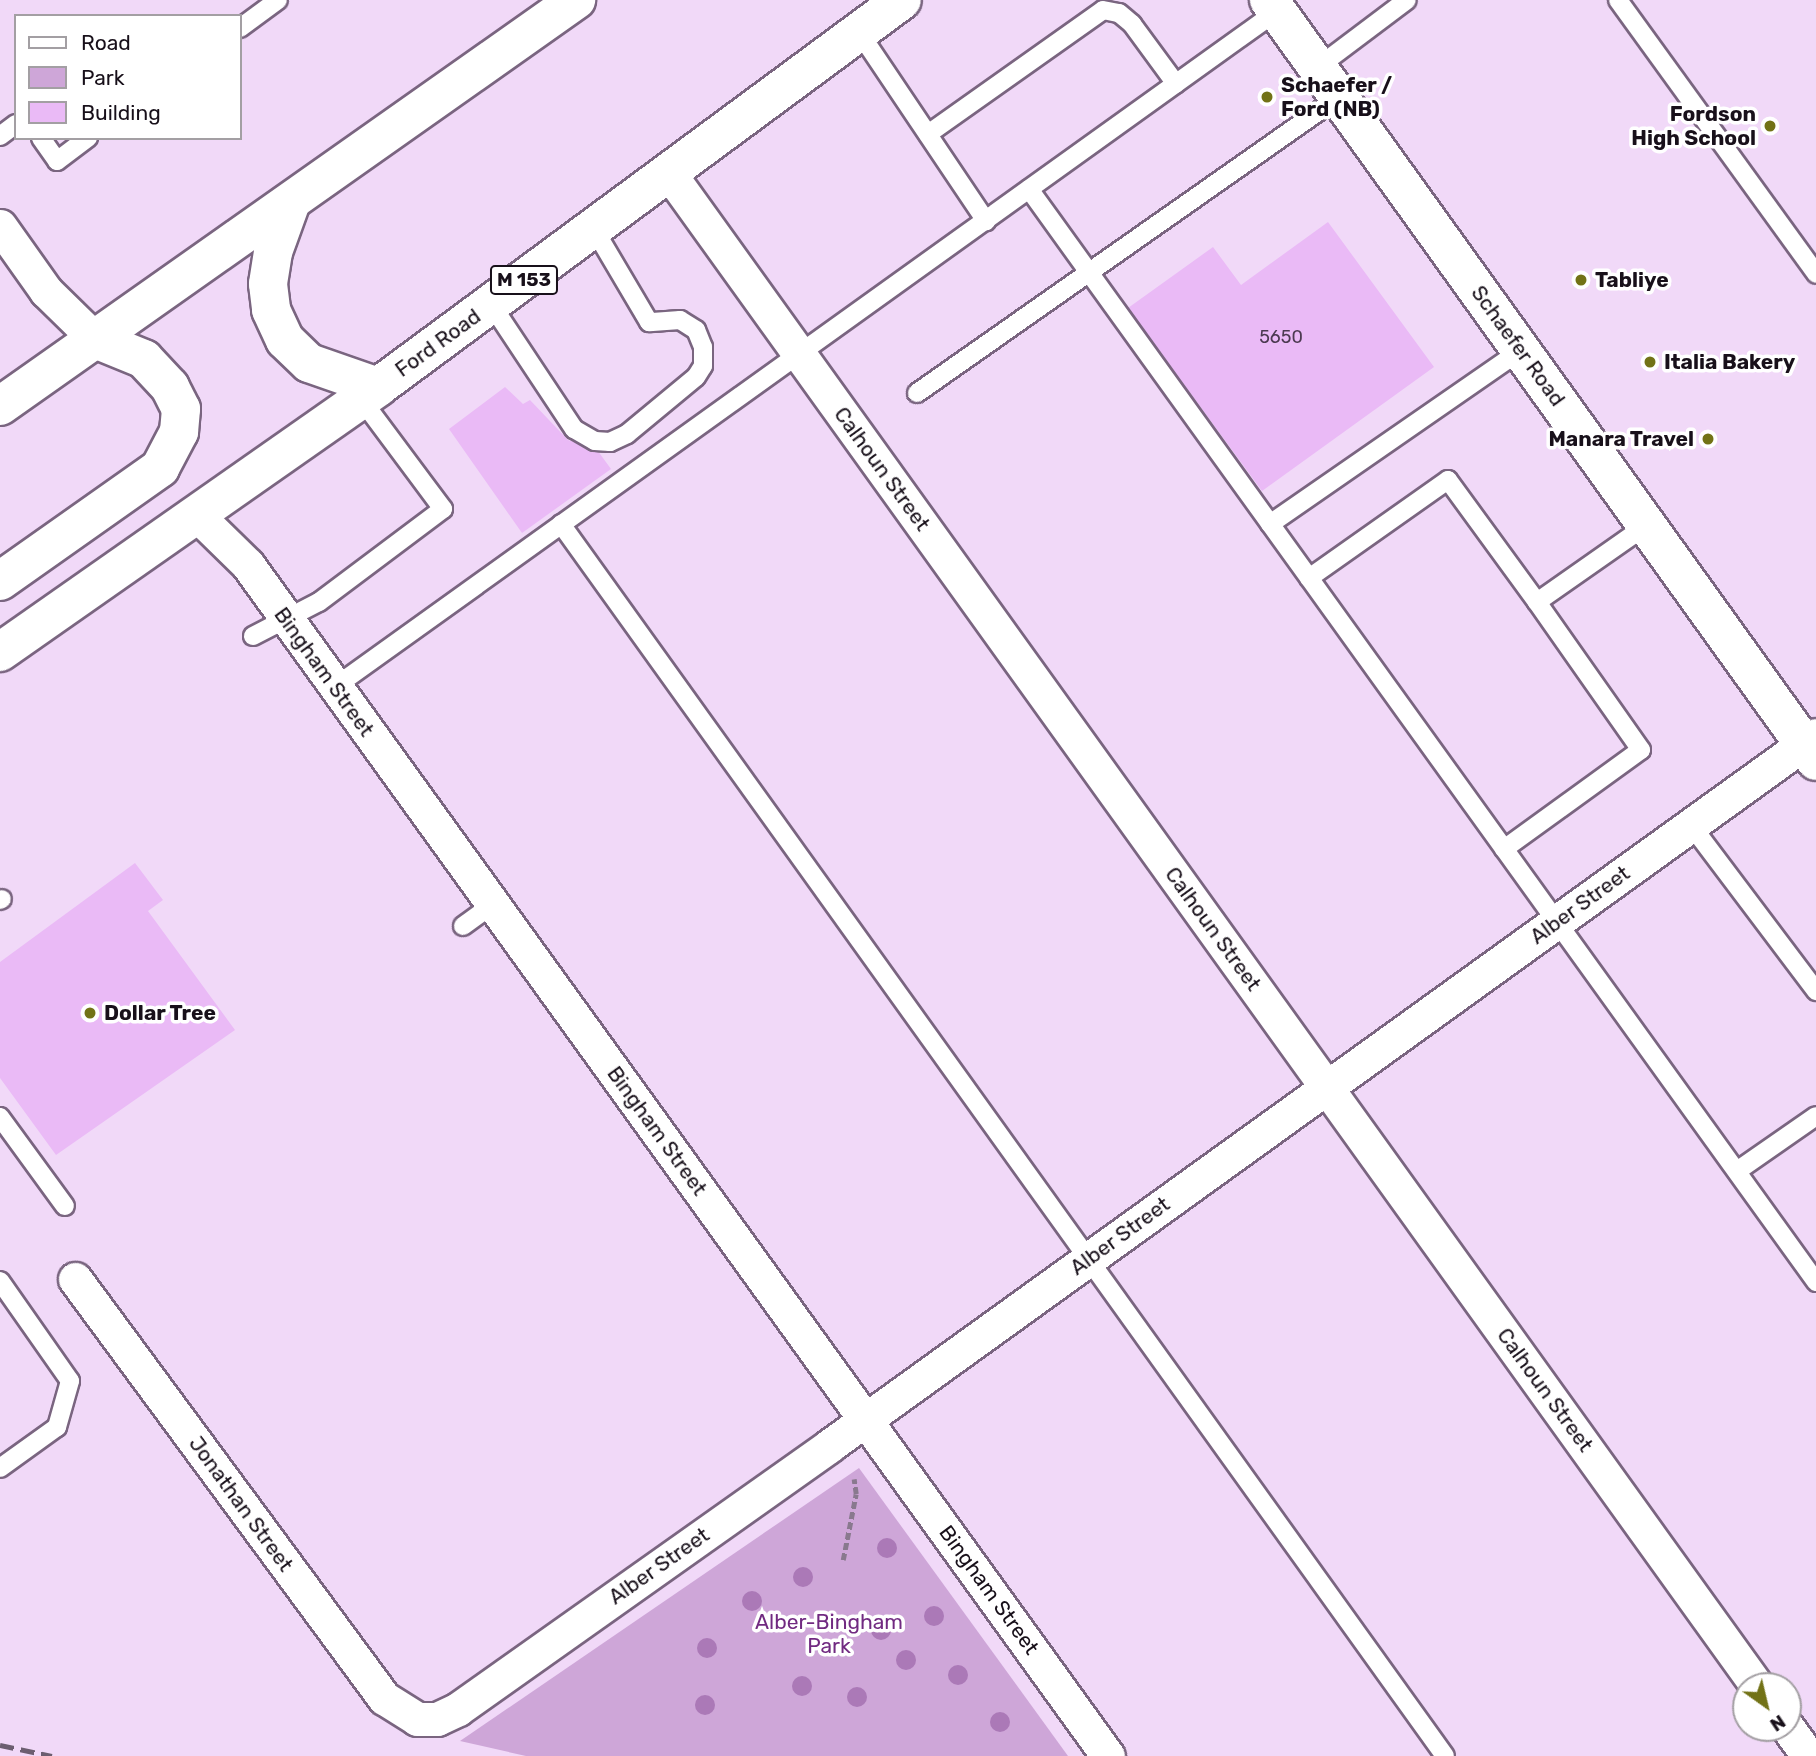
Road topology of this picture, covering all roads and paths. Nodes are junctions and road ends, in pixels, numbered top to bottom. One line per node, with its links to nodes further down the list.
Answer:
1 (278, 0): 7 (lane)
2 (902, 0): 8 (main road, Ford Road / M 153)
3 (1407, 0): 9 (lane)
4 (1618, 0): 21 (lane)
5 (559, 5): 16 (main road)
6 (1273, 6): 9 (main road, Schaefer Road); 10 (lane)
7 (242, 27)
8 (859, 32): 11 (lane); 14 (main road, Ford Road / M 153)
9 (1329, 82): 20 (lane); 24 (main road, Schaefer Road)
10 (1176, 84): 11 (lane); 15 (lane)
11 (928, 134): 17 (lane)
12 (42, 140): 13 (lane)
13 (85, 140)
14 (669, 173): 19 (main road, Ford Road / M 153); 25 (street, Calhoun Street)
15 (1029, 189): 17 (lane); 20 (lane)
16 (291, 202): 23 (main road); 26 (main road)
17 (986, 221): 25 (lane)
18 (0, 226): 23 (street)
19 (594, 229): 22 (main road, Ford Road / M 153); 22 (lane)
20 (1088, 271): 27 (lane); 31 (lane)
21 (1816, 274)
22 (491, 304): 26 (main road, Ford Road / M 153)
23 (94, 339): 28 (main road); 34 (main road)
24 (1521, 350): 31 (lane); 32 (main road, Schaefer Road)
25 (799, 354): 30 (lane); 47 (street, Calhoun Street)
26 (370, 393): 29 (main road, Ford Road / M 153); 36 (lane)
27 (918, 393)
28 (0, 406)
29 (195, 514): 36 (street, Bingham Street); 38 (main road, Ford Road / M 153)
30 (561, 524): 39 (lane); 52 (lane)
31 (1270, 524): 33 (lane)
32 (1647, 525): 35 (lane); 40 (main road, Schaefer Road)
33 (1309, 578): 35 (lane); 42 (lane)
34 (0, 581)
35 (1537, 602): 42 (lane)
36 (285, 618): 37 (lane); 39 (street, Bingham Street)
37 (253, 636)
38 (0, 652)
39 (335, 686): 43 (street, Bingham Street)
40 (1812, 747): 41 (street, Alber Street)
41 (1691, 825): 44 (street, Alber Street); 46 (lane)
42 (1504, 849): 44 (lane)
43 (493, 904): 45 (lane); 57 (street, Bingham Street)
44 (1557, 922): 47 (street, Alber Street); 50 (lane)
45 (463, 926)
46 (1816, 991)
47 (1327, 1087): 52 (street, Alber Street); 61 (street, Calhoun Street)
48 (1816, 1116): 50 (lane)
49 (0, 1117): 51 (lane)
50 (1737, 1171): 53 (lane)
51 (65, 1206)
52 (1090, 1258): 57 (street, Alber Street); 64 (lane)
53 (1811, 1263): 56 (lane)
54 (75, 1279): 62 (street, Jonathan Street)
55 (0, 1281): 58 (lane)
56 (1816, 1282)
57 (866, 1419): 62 (street, Alber Street); 63 (street, Bingham Street)
58 (0, 1468)
59 (854, 1479): 60 (path)
60 (843, 1560)
61 (1747, 1672)
62 (417, 1718)
63 (1108, 1756)
64 (1445, 1756)

